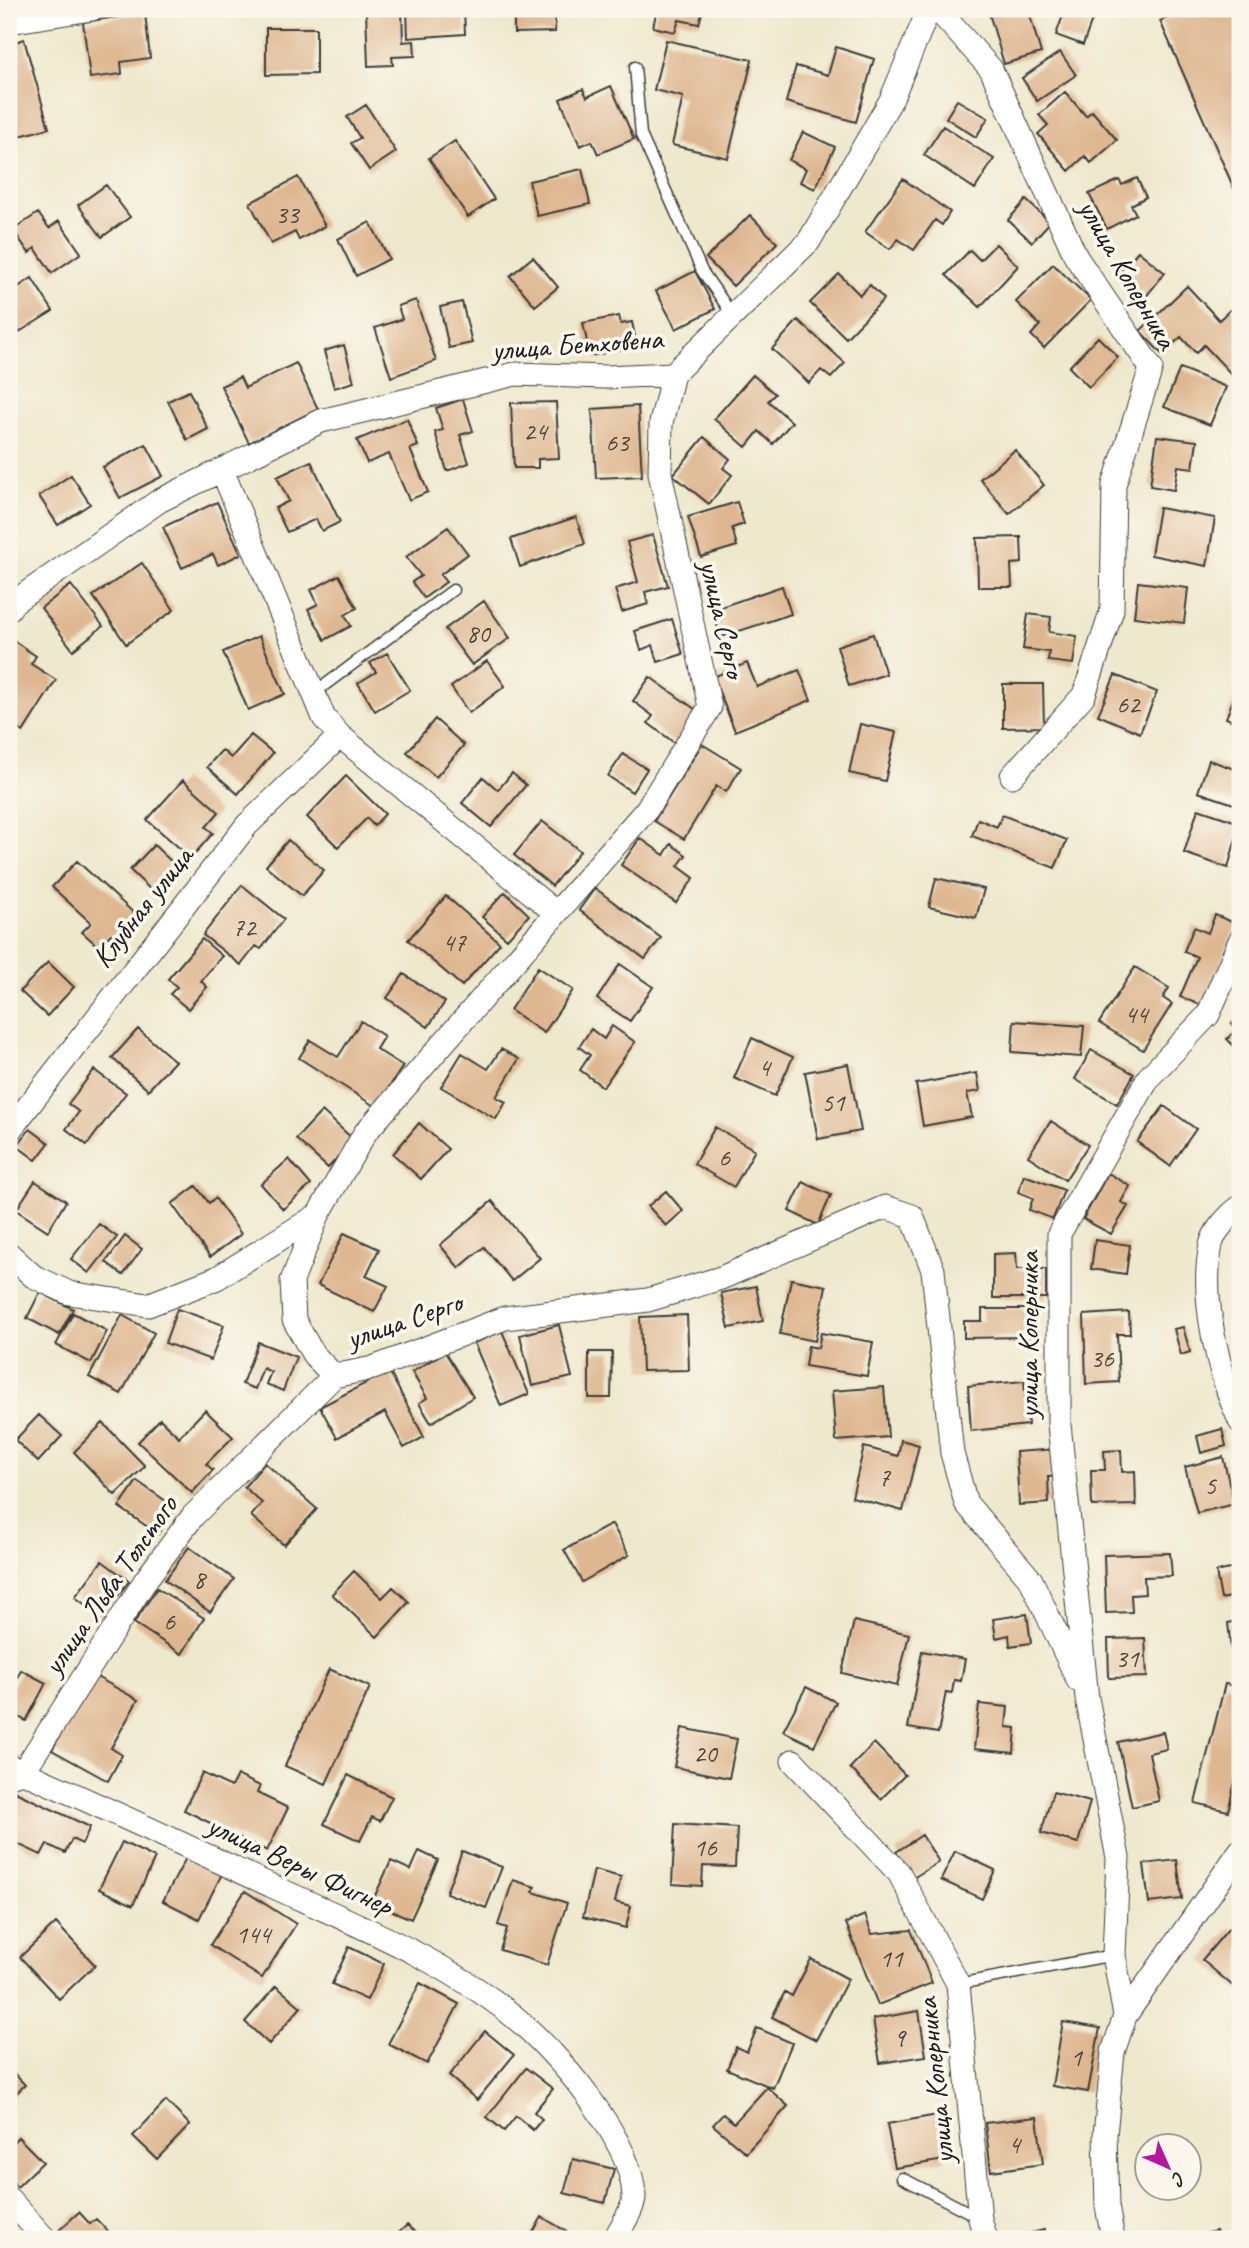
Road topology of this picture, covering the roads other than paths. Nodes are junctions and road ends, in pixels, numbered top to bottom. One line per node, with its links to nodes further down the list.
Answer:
1 (92, 9): 4 (street)
2 (929, 9): 6 (street, улица Бетховена)
3 (937, 9): 13 (street, улица Коперника)
4 (9, 22)
5 (635, 67): 6 (lane)
6 (734, 317): 7 (street, улица Бетховена)
7 (673, 374): 8 (street, улица Бетховена); 14 (street, улица Серго)
8 (222, 470): 10 (street, улица Бетховена); 11 (street)
9 (453, 590): 11 (lane)
10 (9, 609)
11 (314, 693): 12 (street)
12 (340, 736): 14 (street); 16 (street, Клубная улица)
13 (1012, 776)
14 (556, 913): 18 (street, улица Серго)
15 (1240, 941): 23 (street, улица Коперника)
16 (9, 1131)
17 (1240, 1207): 22 (street)
18 (318, 1215): 20 (street); 21 (street, улица Серго)
19 (912, 1216): 21 (street, улица Серго); 23 (street, улица Коперника)
20 (9, 1254)
21 (334, 1376): 25 (street, улица Льва Толстого)
22 (1240, 1421)
23 (1087, 1698): 27 (street, улица Коперника)
24 (793, 1761): 28 (street, улица Коперника)
25 (14, 1771): 34 (street, улица Веры Фигнер)
26 (1240, 1851): 29 (street)
27 (1114, 1955): 28 (lane); 29 (street, улица Коперника)
28 (958, 1984): 32 (street, улица Коперника)
29 (1125, 2016): 35 (street)
30 (902, 2178): 32 (lane)
31 (9, 2199): 33 (street)
32 (983, 2229)
33 (45, 2239)
34 (615, 2239)
35 (1113, 2239)

